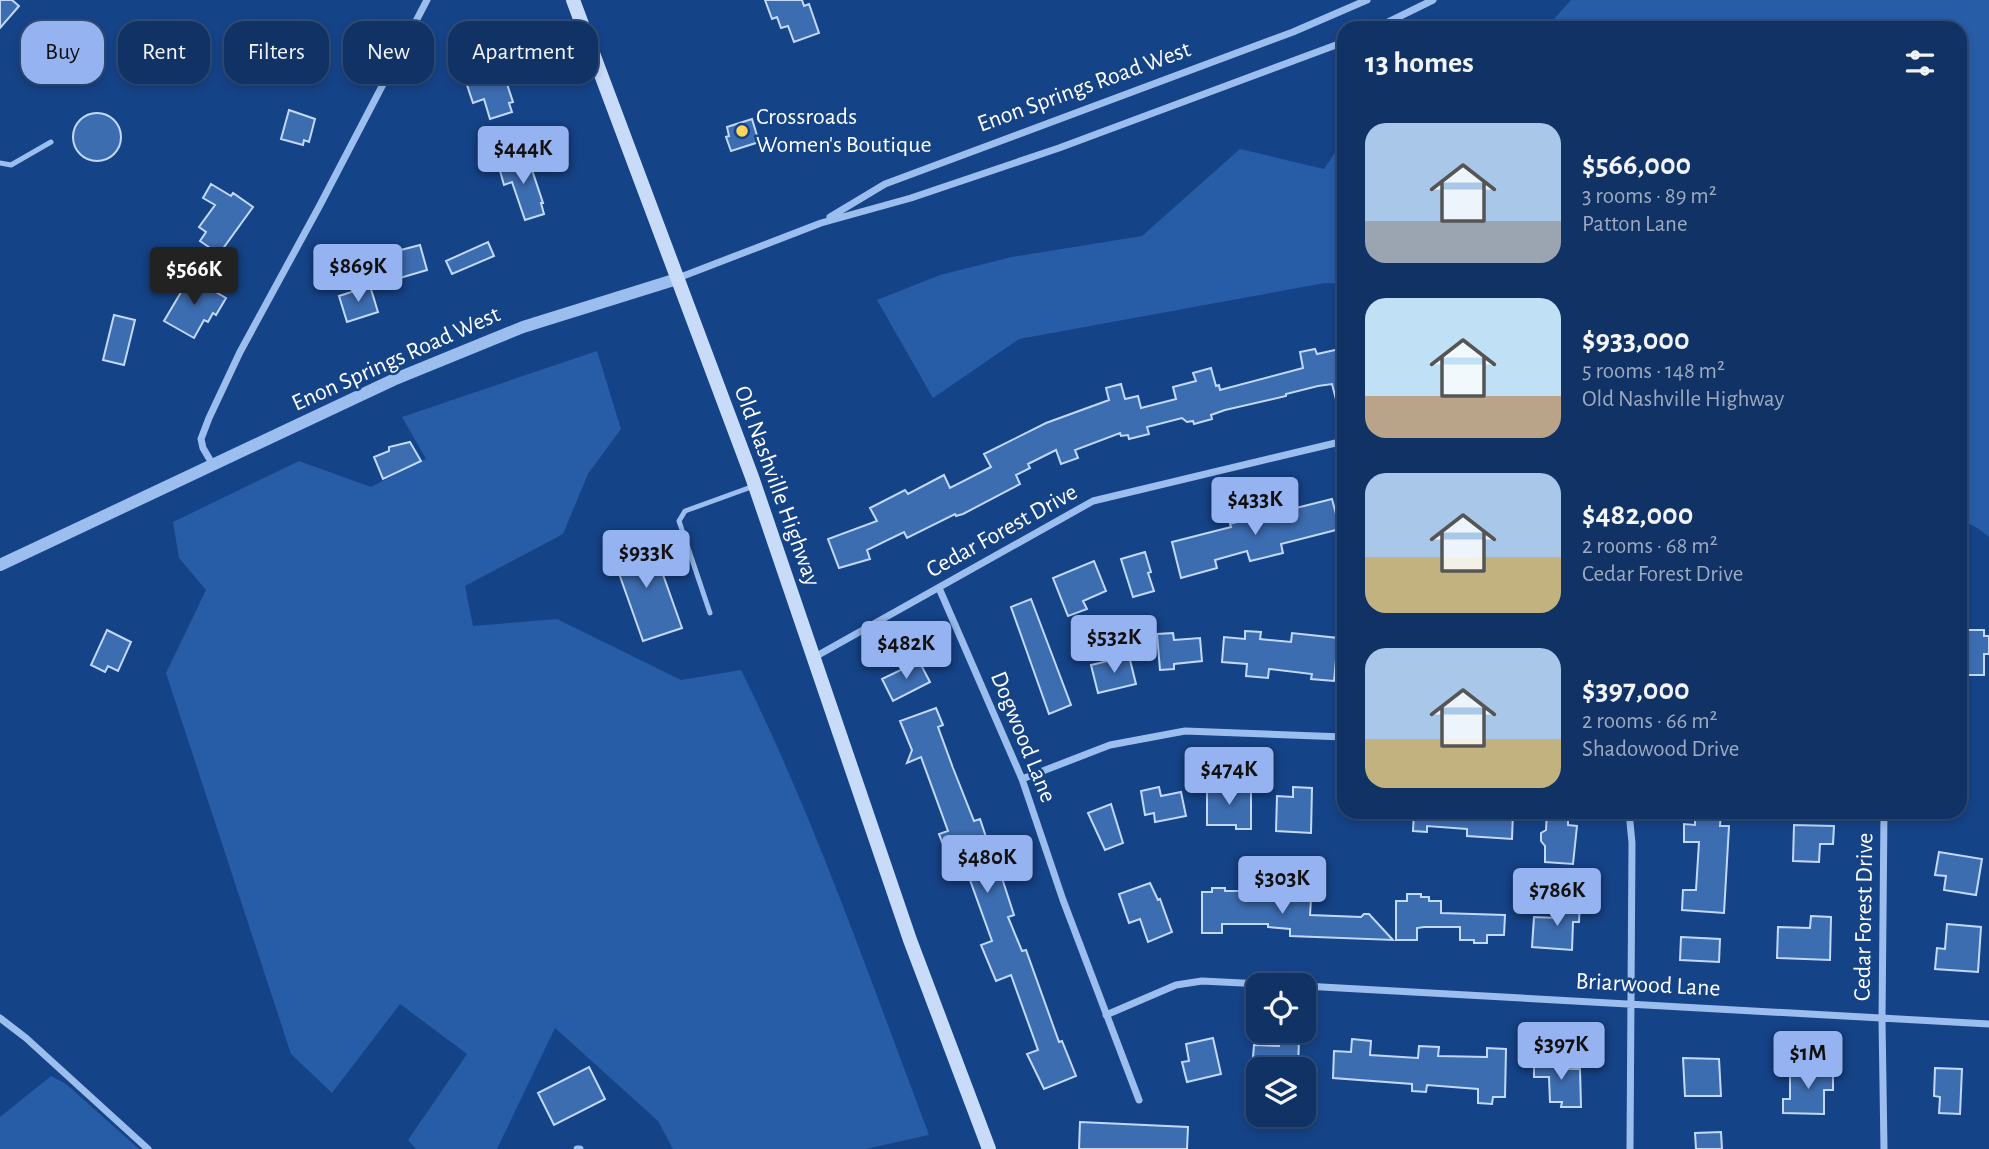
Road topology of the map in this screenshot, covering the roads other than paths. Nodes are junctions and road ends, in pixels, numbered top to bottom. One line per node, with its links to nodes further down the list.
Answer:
1 (427, 0): 12 (street)
2 (572, 0): 10 (main road, Old Nashville Highway)
3 (1367, 0): 9 (street, Enon Springs Road West)
4 (1433, 0): 5 (street)
5 (1390, 21)
6 (1337, 45): 9 (street, Enon Springs Road West)
7 (51, 142): 8 (lane)
8 (0, 163)
9 (821, 223): 10 (street, Enon Springs Road West)
10 (677, 279): 12 (street, Enon Springs Road West); 13 (main road, Old Nashville Highway)
11 (1337, 443): 15 (street, Cedar Forest Drive)
12 (213, 465): 14 (street, Enon Springs Road West)
13 (755, 486): 16 (lane); 17 (main road, Old Nashville Highway)
14 (0, 565)
15 (939, 588): 17 (street, Cedar Forest Drive); 19 (street, Dogwood Lane)
16 (710, 613)
17 (813, 658): 31 (main road, Old Nashville Highway)
18 (1337, 737): 19 (street)
19 (1022, 779): 25 (street, Dogwood Lane)
20 (1630, 819): 24 (street)
21 (1884, 819): 27 (street, Cedar Forest Drive)
22 (1246, 983): 25 (street)
23 (1316, 987): 24 (street, Briarwood Lane)
24 (1632, 1003): 27 (street, Briarwood Lane); 32 (street)
25 (1106, 1015): 29 (street, Dogwood Lane)
26 (0, 1018): 30 (street)
27 (1882, 1020): 28 (street, Briarwood Lane); 33 (street, Cedar Forest Drive)
28 (1989, 1024)
29 (1139, 1100)
30 (148, 1149)
31 (989, 1149)
32 (1630, 1149)
33 (1884, 1149)

